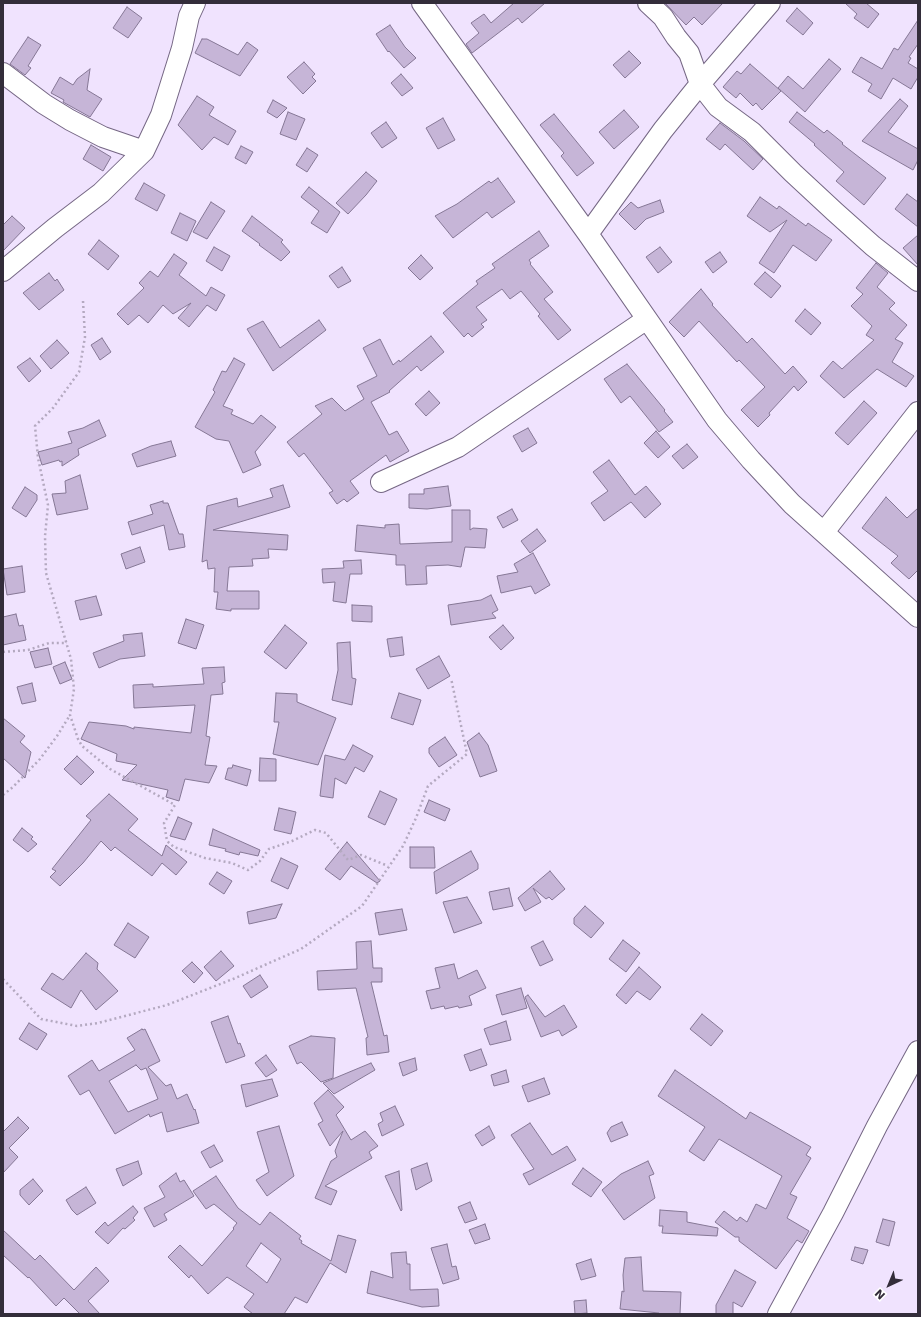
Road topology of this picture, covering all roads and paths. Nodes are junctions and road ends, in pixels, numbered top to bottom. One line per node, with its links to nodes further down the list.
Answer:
1 (195, 3): 7 (street)
2 (422, 3): 8 (street)
3 (648, 3): 6 (street)
4 (770, 3): 6 (street)
5 (3, 73): 7 (street)
6 (700, 84): 8 (street); 10 (street)
7 (144, 151): 9 (street)
8 (588, 234): 12 (street)
9 (3, 271)
10 (918, 281)
11 (84, 301): 17 (path)
12 (647, 319): 14 (street); 15 (street)
13 (918, 412): 15 (street)
14 (381, 482)
15 (824, 532): 16 (street)
16 (918, 617)
17 (67, 643): 18 (path); 20 (path)
18 (3, 652)
19 (451, 678): 22 (path)
20 (70, 715): 21 (path); 22 (path)
21 (3, 795)
22 (388, 866): 23 (path)
23 (3, 979)
24 (918, 1051): 25 (street)
25 (778, 1314)

